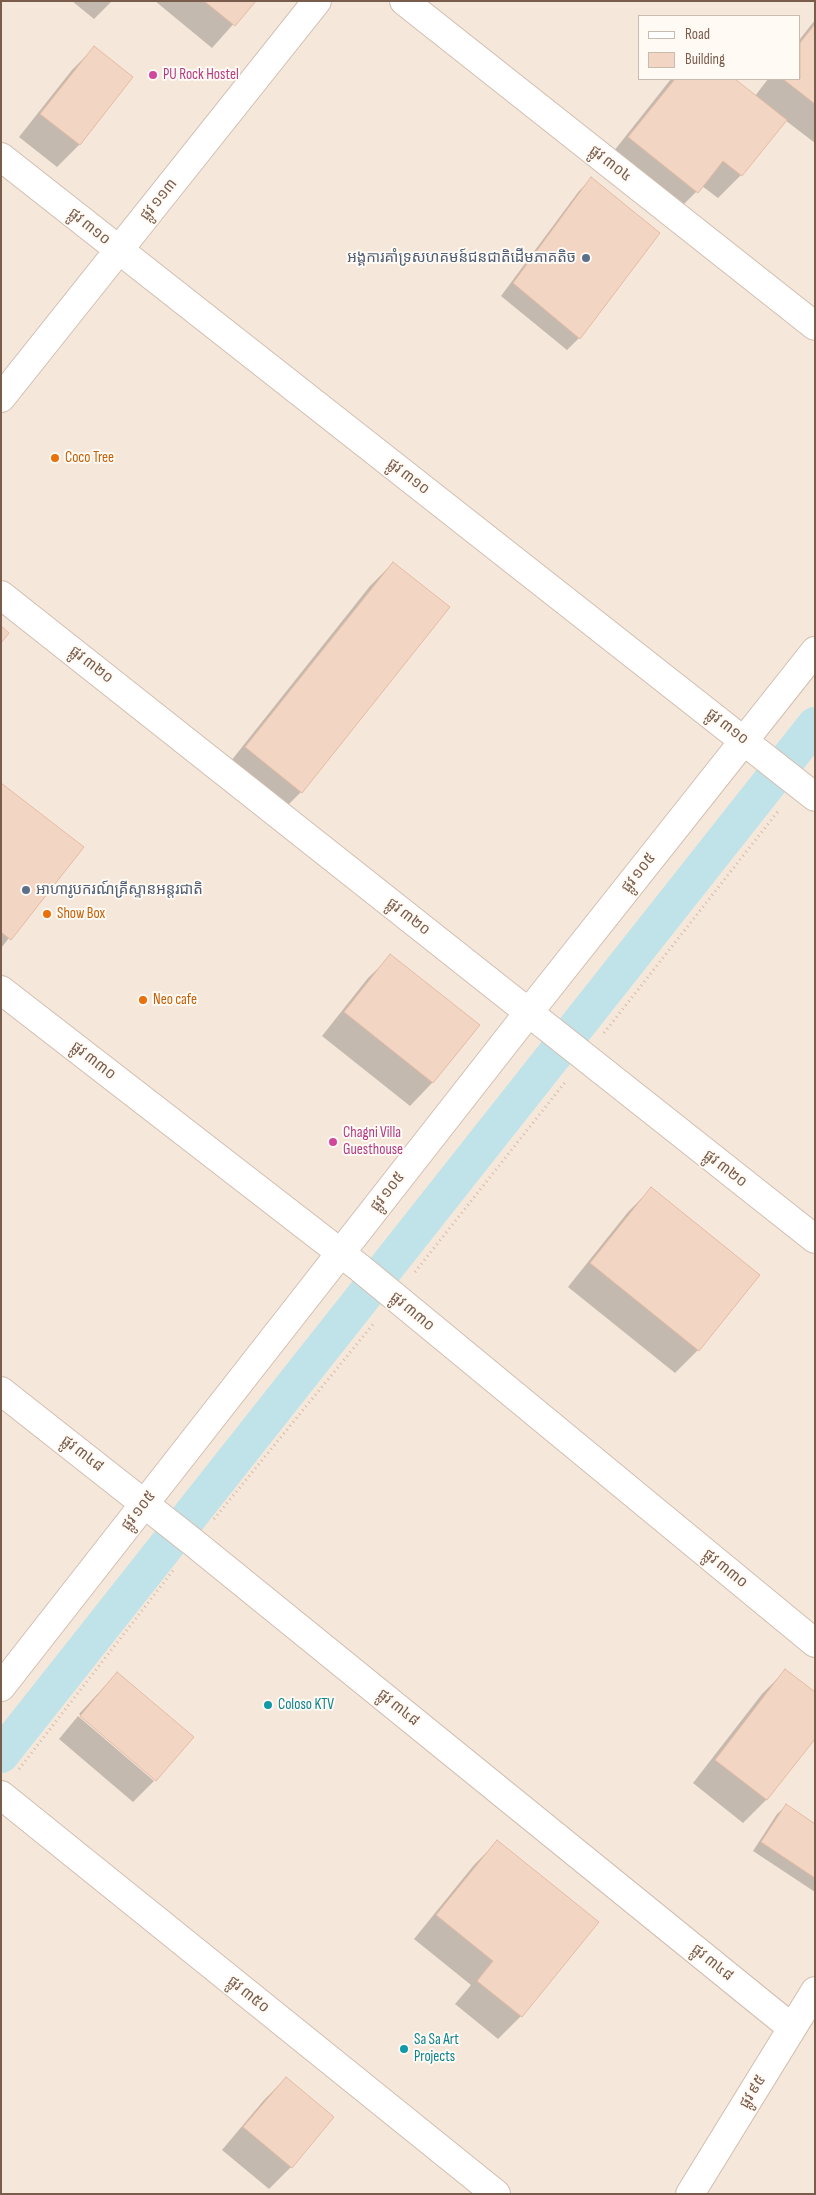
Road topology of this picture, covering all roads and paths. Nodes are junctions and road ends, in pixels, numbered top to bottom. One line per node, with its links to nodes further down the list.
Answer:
1 (317, 1): 4 (street, ផ្លូវ ១១៣)
2 (404, 1): 5 (street, ផ្លូវ ៣០៤)
3 (1, 157): 4 (street, ផ្លូវ ៣១០)
4 (119, 250): 6 (street, ផ្លូវ ១១៣); 9 (street, ផ្លូវ ៣១០)
5 (815, 326)
6 (1, 398)
7 (1, 595): 12 (street, ផ្លូវ ៣២០)
8 (815, 651): 9 (street, ផ្លូវ ១០៥)
9 (744, 740): 10 (street, ផ្លូវ ៣១០); 12 (street, ផ្លូវ ១០៥)
10 (807, 791)
11 (1, 990): 14 (street, ផ្លូវ ៣៣០)
12 (529, 1012): 13 (street, ផ្លូវ ៣២០); 14 (street, ផ្លូវ ១០៥)
13 (815, 1239)
14 (350, 1261): 16 (street, ផ្លូវ ១០៥); 17 (street, ផ្លូវ ៣៣០)
15 (1, 1391): 16 (street, ផ្លូវ ៣៤៨)
16 (153, 1510): 18 (street, ផ្លូវ ១០៥); 21 (street, ផ្លូវ ៣៤៨)
17 (815, 1643)
18 (1, 1687)
19 (1, 1796): 22 (street, ផ្លូវ ៣៥០)
20 (815, 1991): 21 (street, ផ្លូវ ៩៥)
21 (792, 2028): 23 (street, ផ្លូវ ៩៥)
22 (495, 2193)
23 (690, 2194)

